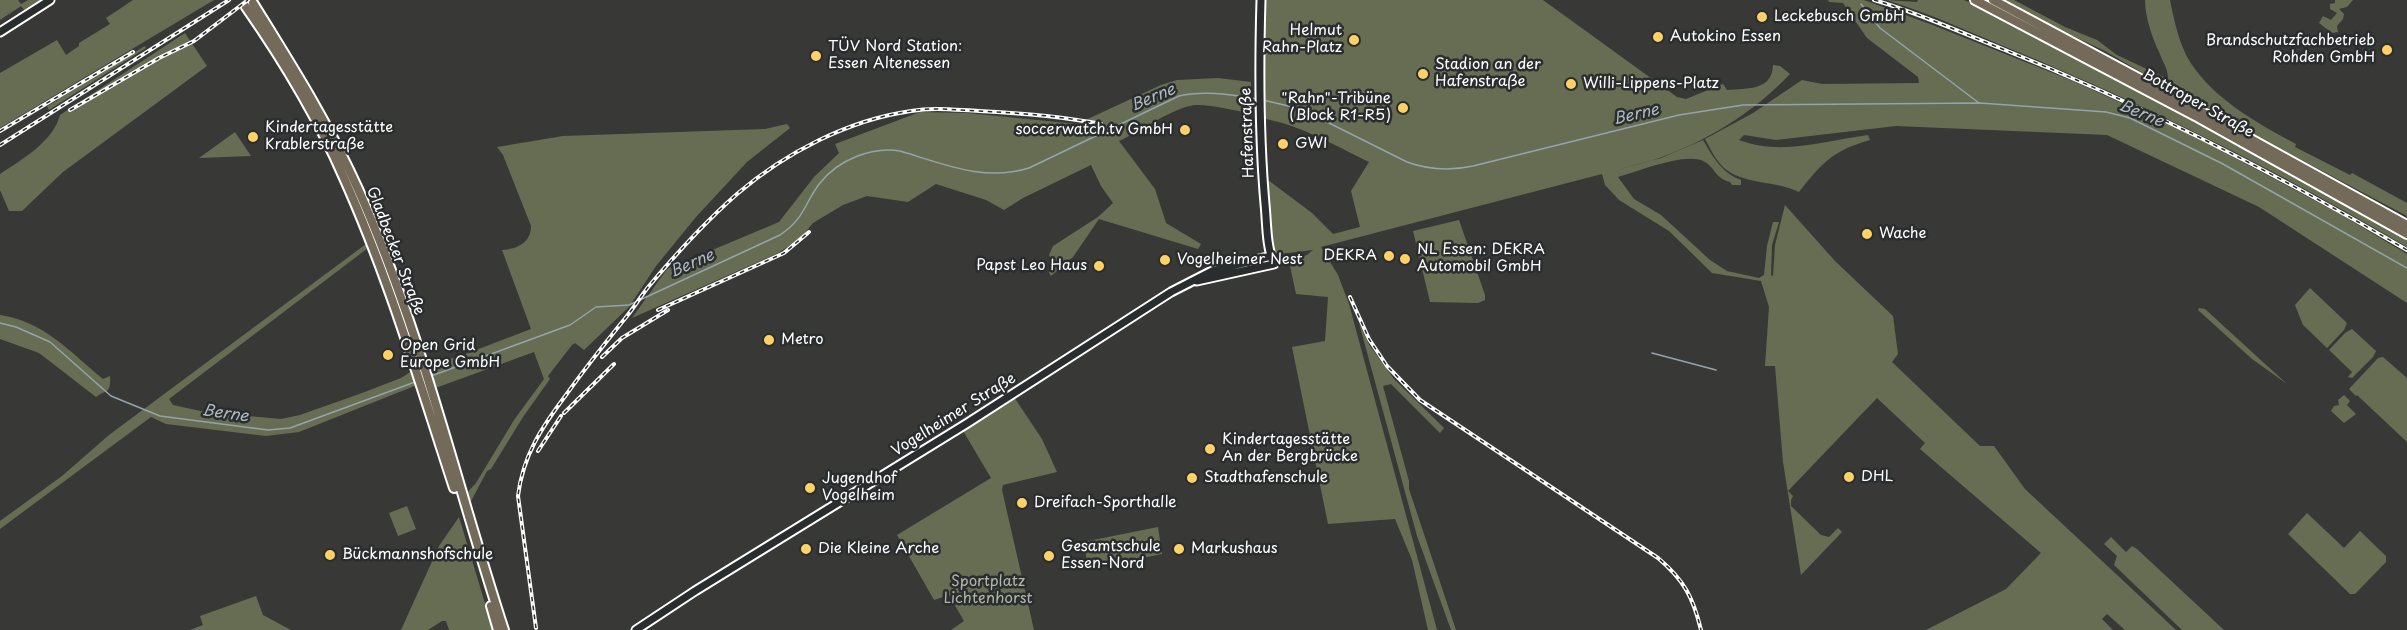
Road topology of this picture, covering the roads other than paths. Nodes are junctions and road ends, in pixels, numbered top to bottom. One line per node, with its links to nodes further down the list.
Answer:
1 (50, 0): 5 (main road)
2 (1261, 0): 8 (main road, Hafenstraße)
3 (1975, 0): 7 (main road, Bottroper Straße)
4 (1993, 0): 6 (main road, Bottroper Straße)
5 (0, 32)
6 (2407, 225)
7 (2407, 234)
8 (1271, 256): 9 (main road, Hafenstraße); 12 (main road, Vogelheimer Straße)
9 (1273, 264): 12 (main road, Vogelheimer Straße)
10 (386, 279): 11 (main road); 11 (main road, Gladbecker Straße); 13 (main road, Gladbecker Straße)
11 (395, 281): 13 (main road, Gladbecker Straße)
12 (1195, 281): 17 (main road, Vogelheimer Straße)
13 (421, 374): 14 (main road, Gladbecker Straße)
14 (424, 384): 15 (main road, Gladbecker Straße); 16 (main road, Gladbecker Straße)
15 (498, 630)
16 (504, 630)
17 (636, 630)

